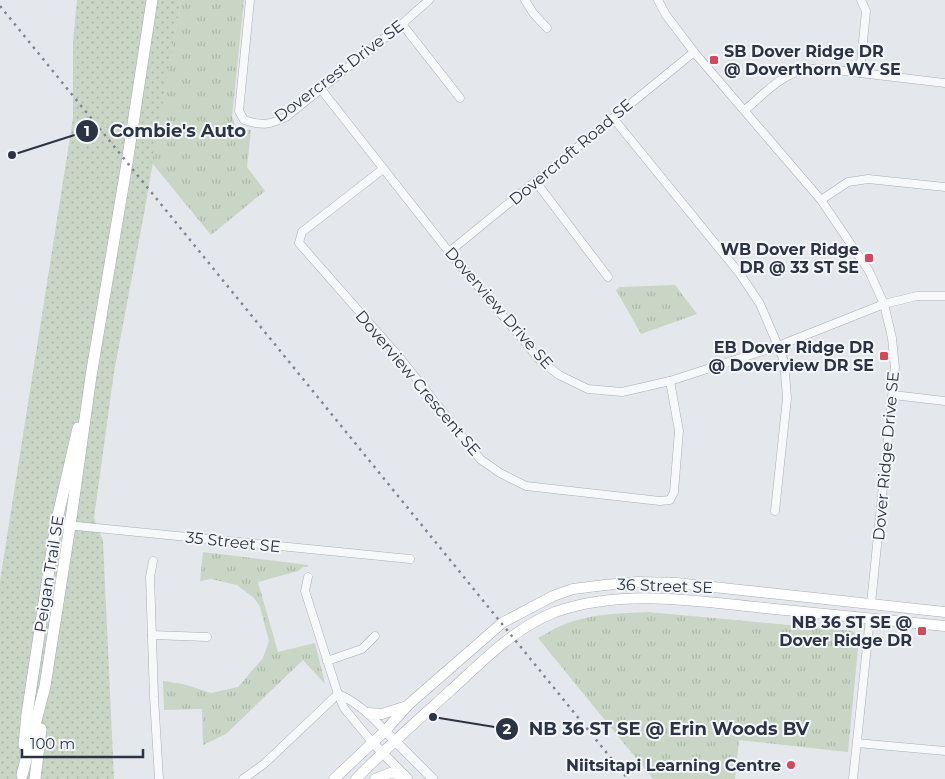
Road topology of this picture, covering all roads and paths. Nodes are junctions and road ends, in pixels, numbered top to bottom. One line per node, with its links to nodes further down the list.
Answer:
1 (152, 0): 25 (main road, Peigan Trail SE)
2 (250, 0): 12 (street, Dovercrest Drive SE)
3 (430, 0): 7 (street, Dovercrest Drive SE)
4 (525, 0): 8 (street)
5 (658, 0): 9 (street, Dover Ridge Drive SE)
6 (861, 0): 10 (street)
7 (402, 24): 12 (street, Dovercrest Drive SE); 13 (street)
8 (547, 28)
9 (694, 52): 14 (street, Dover Ridge Drive SE); 15 (street, Dovercroft Road SE)
10 (860, 73): 11 (street); 14 (street)
11 (945, 83)
12 (320, 88): 16 (street, Doverview Drive SE)
13 (460, 98)
14 (745, 110): 19 (street, Dover Ridge Drive SE)
15 (613, 118): 17 (street, Dovercroft Road SE); 24 (street)
16 (383, 169): 20 (street, Doverview Drive SE); 26 (street, Doverview Crescent SE)
17 (536, 182): 20 (street, Dovercroft Road SE); 21 (street)
18 (945, 187): 19 (street)
19 (821, 200): 23 (street, Dover Ridge Drive SE)
20 (449, 252): 26 (street, Doverview Drive SE)
21 (608, 277)
22 (945, 296): 23 (street, Doverview Drive SE)
23 (884, 304): 24 (street, Doverview Drive SE); 27 (street, Dover Ridge Drive SE)
24 (778, 346): 26 (street, Doverview Drive SE); 29 (street)
25 (91, 376): 30 (main road, Peigan Trail SE); 31 (main road, Peigan Trail SE)
26 (670, 381)
27 (893, 395): 28 (street); 35 (street, Dover Ridge Drive SE)
28 (945, 401)
29 (775, 510)
30 (56, 524): 31 (street, 35 Street SE); 53 (main road, Peigan Trail SE)
31 (70, 526): 32 (street, 35 Street SE); 43 (main road, Peigan Trail SE)
32 (410, 559)
33 (153, 561): 39 (street)
34 (308, 577): 42 (street)
35 (871, 604): 36 (main road, 36 Street SE); 37 (street, Dover Ridge Drive SE); 45 (main road, 36 Street SE)
36 (945, 612)
37 (870, 618): 38 (main road, 36 Street SE); 48 (main road, 36 Street SE); 50 (street, Dover Ridge Drive SE)
38 (945, 626)
39 (152, 635): 41 (street); 56 (street)
40 (376, 636): 42 (street)
41 (207, 637)
42 (327, 661): 44 (street)
43 (45, 686): 53 (main road, Peigan Trail SE); 55 (main road)
44 (338, 694): 46 (street); 49 (street); 57 (street)
45 (408, 705): 46 (main road); 47 (main road, 36 Street SE)
46 (368, 713): 47 (street)
47 (385, 730): 48 (street); 49 (main road, 36 Street SE)
48 (395, 741): 52 (main road, 36 Street SE); 61 (street)
49 (372, 742): 52 (street); 58 (main road, 36 Street SE)
50 (857, 743): 51 (street); 62 (street, Dover Ridge Drive SE)
51 (945, 751)
52 (382, 753): 54 (street); 59 (main road, 36 Street SE)
53 (21, 777)
54 (406, 777): 60 (main road)
55 (35, 779)
56 (159, 779)
57 (243, 779)
58 (334, 779)
59 (356, 779)
60 (375, 779)
61 (433, 779)
62 (853, 779)

